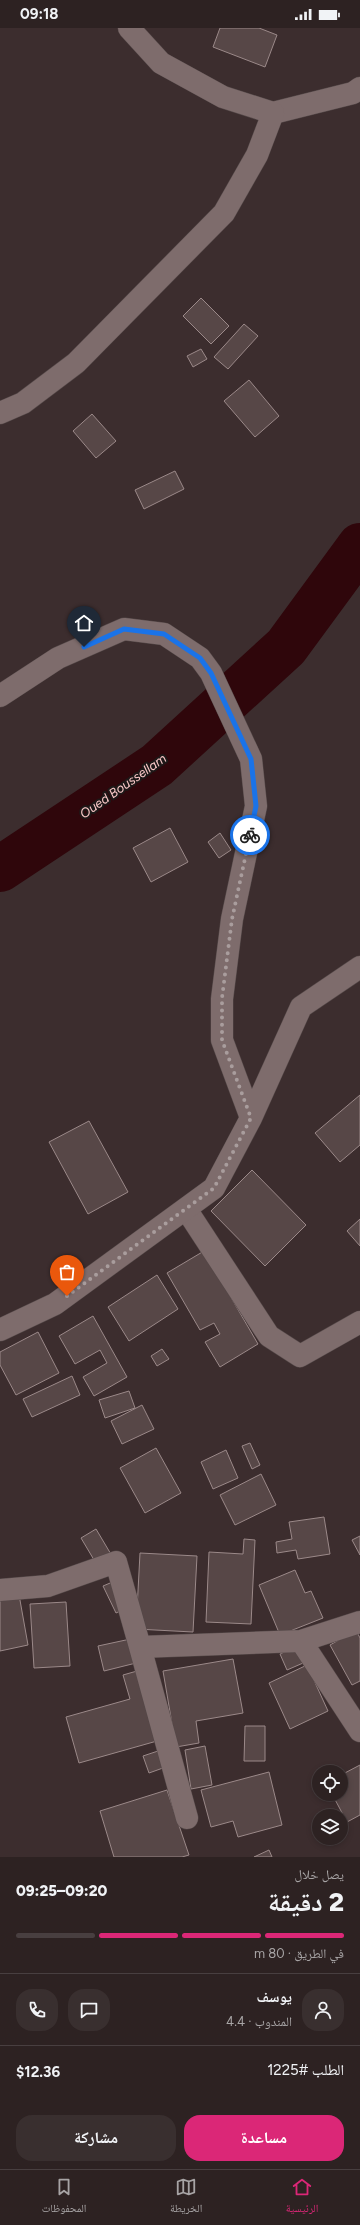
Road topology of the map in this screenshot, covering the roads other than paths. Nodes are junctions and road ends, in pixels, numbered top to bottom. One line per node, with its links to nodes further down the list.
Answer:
1 (129, 28): 3 (street)
2 (360, 88): 3 (street)
3 (273, 113): 4 (street)
4 (0, 413)
5 (0, 696): 7 (street)
6 (360, 967): 7 (street)
7 (251, 1118): 8 (street)
8 (186, 1209): 9 (street); 10 (street)
9 (360, 1322)
10 (0, 1330)
11 (0, 1590): 14 (street)
12 (360, 1622): 13 (street)
13 (301, 1641): 14 (street); 15 (street)
14 (140, 1647): 16 (street)
15 (360, 1731)
16 (187, 1818)

